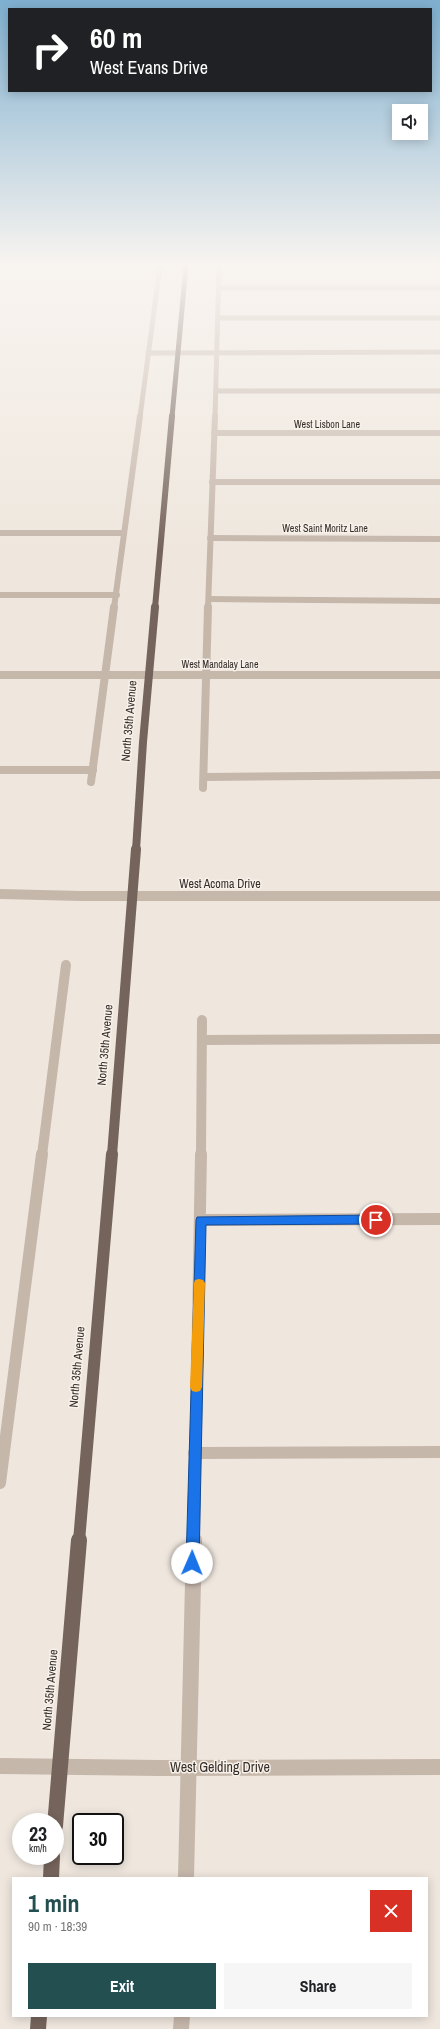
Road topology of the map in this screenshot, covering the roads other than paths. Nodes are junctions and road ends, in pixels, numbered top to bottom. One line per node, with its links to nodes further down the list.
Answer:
1 (147, 361): 11 (street)
2 (178, 361): 19 (main road, North 35th Avenue)
3 (218, 361): 5 (street)
4 (440, 390): 5 (street)
5 (216, 391): 6 (street)
6 (214, 433): 7 (street, West Lisbon Lane); 8 (street)
7 (440, 434)
8 (212, 482): 9 (street); 12 (street)
9 (440, 482)
10 (0, 533): 11 (street)
11 (124, 533): 15 (street)
12 (210, 538): 13 (street, West Saint Moritz Lane); 16 (street)
13 (440, 539)
14 (0, 595): 15 (street)
15 (117, 595): 18 (street)
16 (209, 599): 17 (street); 20 (street)
17 (440, 601)
18 (106, 674): 19 (street, West Mandalay Lane); 21 (street, West Mandalay Lane); 24 (street)
19 (150, 674): 20 (street, West Mandalay Lane); 30 (main road, North 35th Avenue)
20 (207, 674): 22 (street, West Mandalay Lane); 26 (street)
21 (0, 675)
22 (440, 675)
23 (0, 770): 24 (street)
24 (93, 770): 27 (street)
25 (440, 776): 26 (street)
26 (204, 777): 28 (street)
27 (91, 782)
28 (203, 788)
29 (0, 894): 30 (street, West Acoma Drive)
30 (133, 896): 31 (street, West Acoma Drive); 42 (main road, North 35th Avenue)
31 (440, 896)
32 (66, 965): 40 (street)
33 (202, 1020): 35 (street)
34 (440, 1039): 35 (street)
35 (202, 1040): 36 (street)
36 (201, 1220): 37 (street); 39 (street)
37 (440, 1220)
38 (440, 1452): 39 (street)
39 (194, 1453): 44 (street)
40 (0, 1483)
41 (0, 1766): 42 (street, West Gelding Drive)
42 (60, 1766): 44 (street, West Gelding Drive); 45 (main road, North 35th Avenue)
43 (440, 1767): 44 (street, West Gelding Drive)
44 (188, 1768): 48 (street)
45 (56, 1813)
46 (52, 1865): 47 (main road)
47 (51, 1877)
48 (186, 1877)
49 (39, 2017): 51 (main road)
50 (182, 2017): 52 (street)
51 (38, 2029)
52 (182, 2029)

